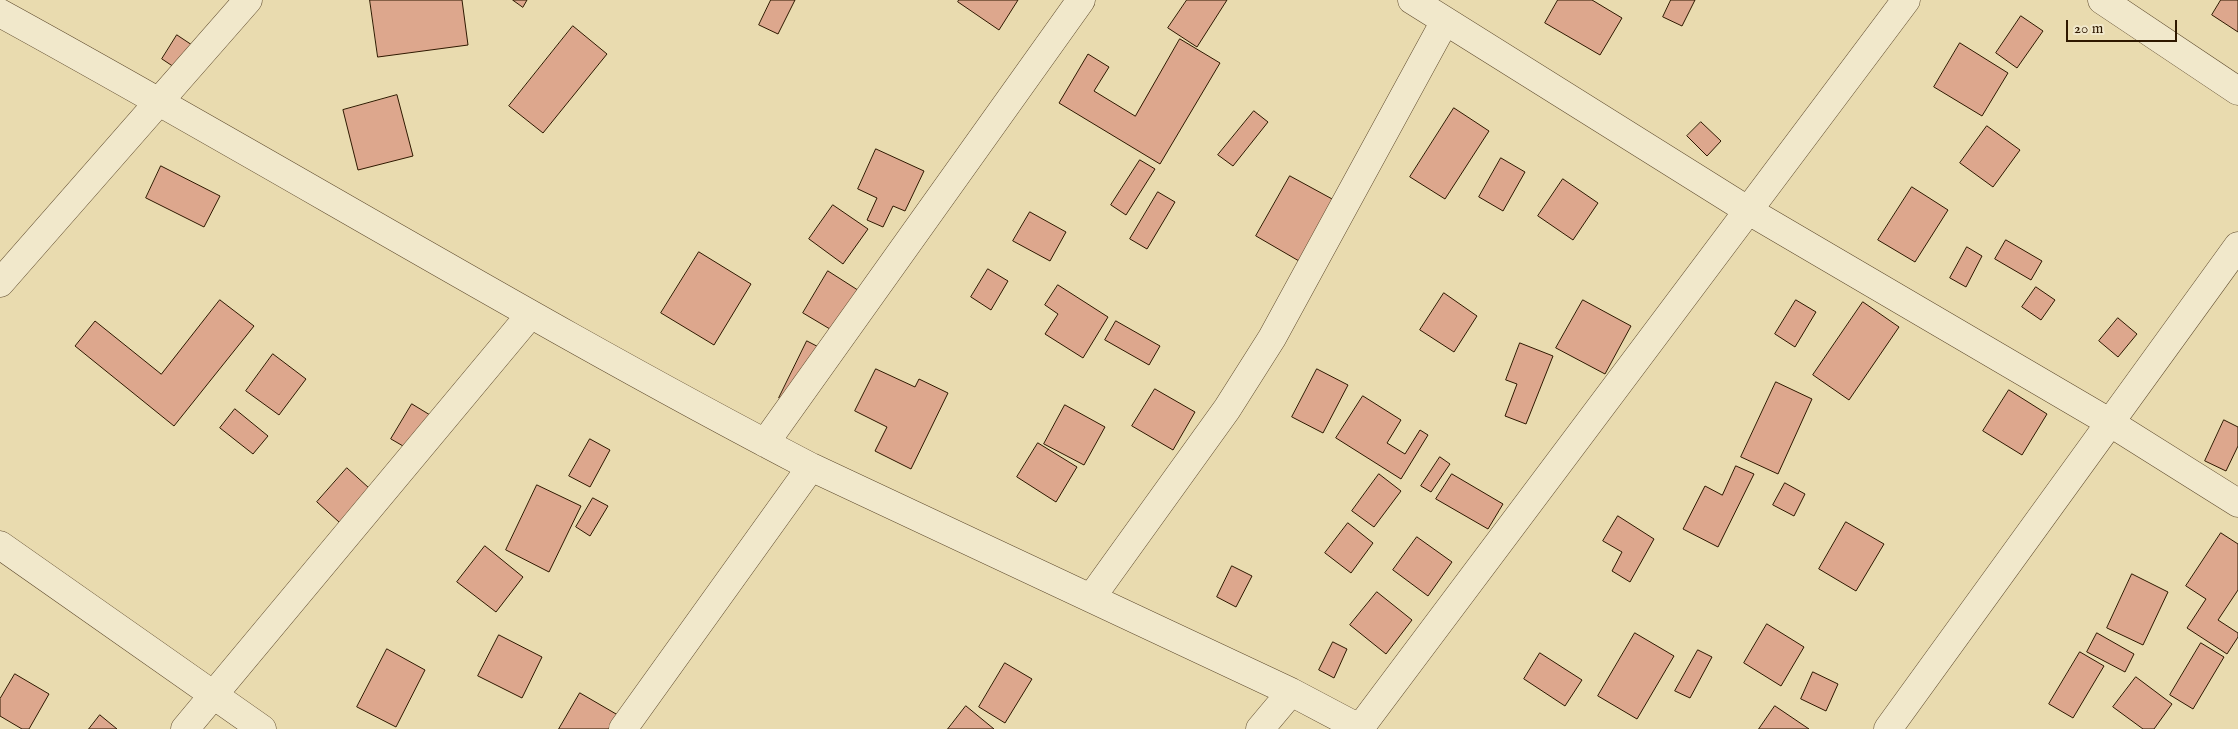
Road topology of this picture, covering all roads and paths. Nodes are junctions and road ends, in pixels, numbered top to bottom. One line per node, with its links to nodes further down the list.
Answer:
1 (248, 0): 9 (street)
2 (1081, 0): 15 (street)
3 (1412, 0): 7 (street)
4 (1906, 0): 10 (street)
5 (2102, 0): 8 (street)
6 (0, 13): 9 (street)
7 (1445, 21): 10 (street); 19 (street)
8 (2238, 91)
9 (160, 100): 12 (street); 13 (street)
10 (1749, 211): 14 (street); 26 (street)
11 (2238, 246): 14 (street)
12 (0, 283)
13 (530, 315): 15 (street); 21 (street)
14 (2109, 422): 17 (street); 27 (street)
15 (765, 443): 16 (street)
16 (811, 467): 19 (street); 24 (street)
17 (2238, 503)
18 (0, 545): 21 (street)
19 (1091, 598): 20 (street)
20 (1291, 692): 25 (street); 26 (street)
21 (215, 695): 22 (street); 23 (street)
22 (185, 729)
23 (262, 729)
24 (623, 729)
25 (1260, 729)
26 (1360, 729)
27 (1888, 729)

